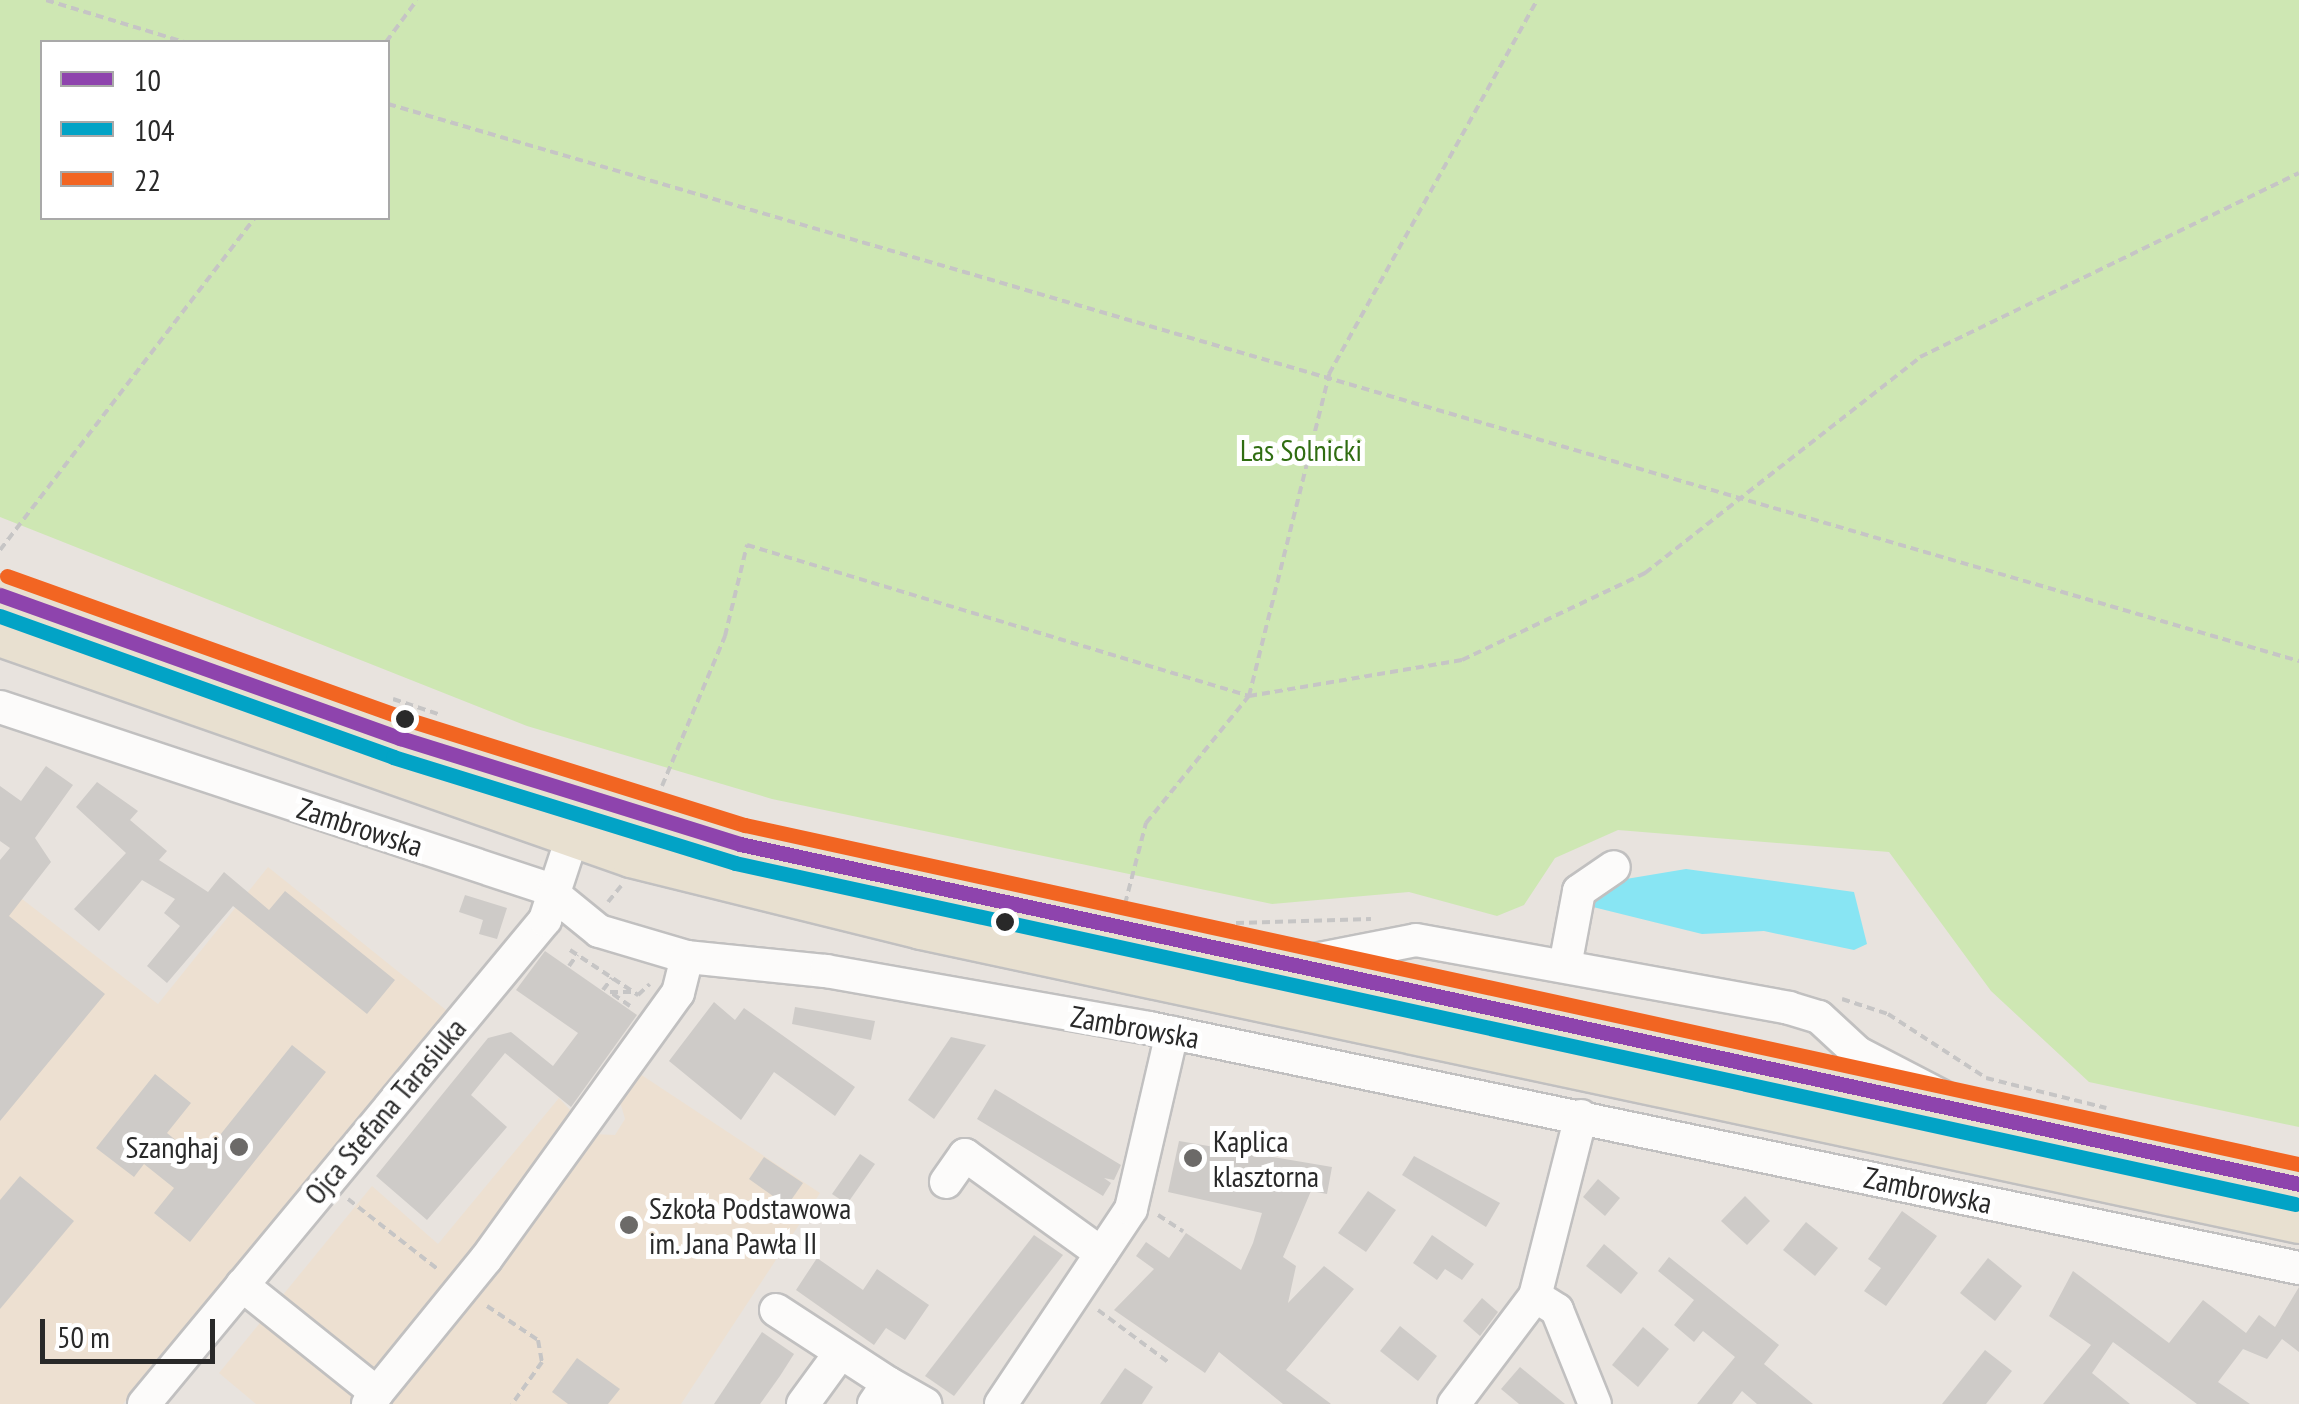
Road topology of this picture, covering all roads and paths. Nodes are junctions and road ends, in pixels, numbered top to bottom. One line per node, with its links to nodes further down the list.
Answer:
1 (46, 0): 4 (path)
2 (417, 0): 5 (path)
3 (1537, 0): 9 (path)
4 (177, 40)
5 (387, 40)
6 (390, 105): 9 (path)
7 (2299, 174): 10 (path)
8 (252, 220): 11 (path)
9 (1328, 374): 10 (path); 15 (path)
10 (1749, 498): 14 (path); 15 (path)
11 (0, 550)
12 (0, 595): 18 (main road)
13 (0, 636): 19 (main road, Zambrowska)
14 (2299, 660)
15 (1249, 696): 17 (path); 22 (path)
16 (0, 707): 21 (street, Zambrowska)
17 (657, 794)
18 (585, 798): 19 (street, Ojca Stefana Tarasiuka); 22 (main road)
19 (576, 841): 21 (street, Ojca Stefana Tarasiuka); 40 (main road, Zambrowska)
20 (1614, 867): 27 (street)
21 (558, 900): 25 (street, Zambrowska); 44 (street, Ojca Stefana Tarasiuka)
22 (1119, 933): 28 (main road)
23 (570, 950): 24 (path)
24 (577, 955): 26 (path); 29 (path)
25 (687, 957): 34 (street, Zambrowska); 51 (street)
26 (568, 966)
27 (1565, 966): 28 (street); 36 (street)
28 (1276, 968): 36 (main road)
29 (612, 978): 31 (path); 32 (path)
30 (645, 986): 33 (path)
31 (603, 990)
32 (632, 991): 33 (path); 33 (path)
33 (638, 995)
34 (1172, 1033): 35 (street, Zambrowska); 42 (street)
35 (1581, 1116): 43 (street, Zambrowska); 45 (street)
36 (1983, 1116): 38 (main road)
37 (946, 1182): 42 (street)
38 (2299, 1184)
39 (1150, 1209): 41 (path)
40 (2299, 1223)
41 (1183, 1231)
42 (1101, 1253): 55 (street)
43 (2299, 1268)
44 (242, 1284): 51 (street); 52 (street, Ojca Stefana Tarasiuka)
45 (1535, 1296): 56 (street); 57 (street)
46 (1090, 1304): 49 (path)
47 (776, 1310): 48 (street)
48 (838, 1356): 50 (street); 53 (street)
49 (1168, 1362)
50 (881, 1393): 54 (street)
51 (372, 1399)
52 (144, 1404)
53 (804, 1404)
54 (926, 1404)
55 (1002, 1404)
56 (1454, 1404)
57 (1595, 1404)

